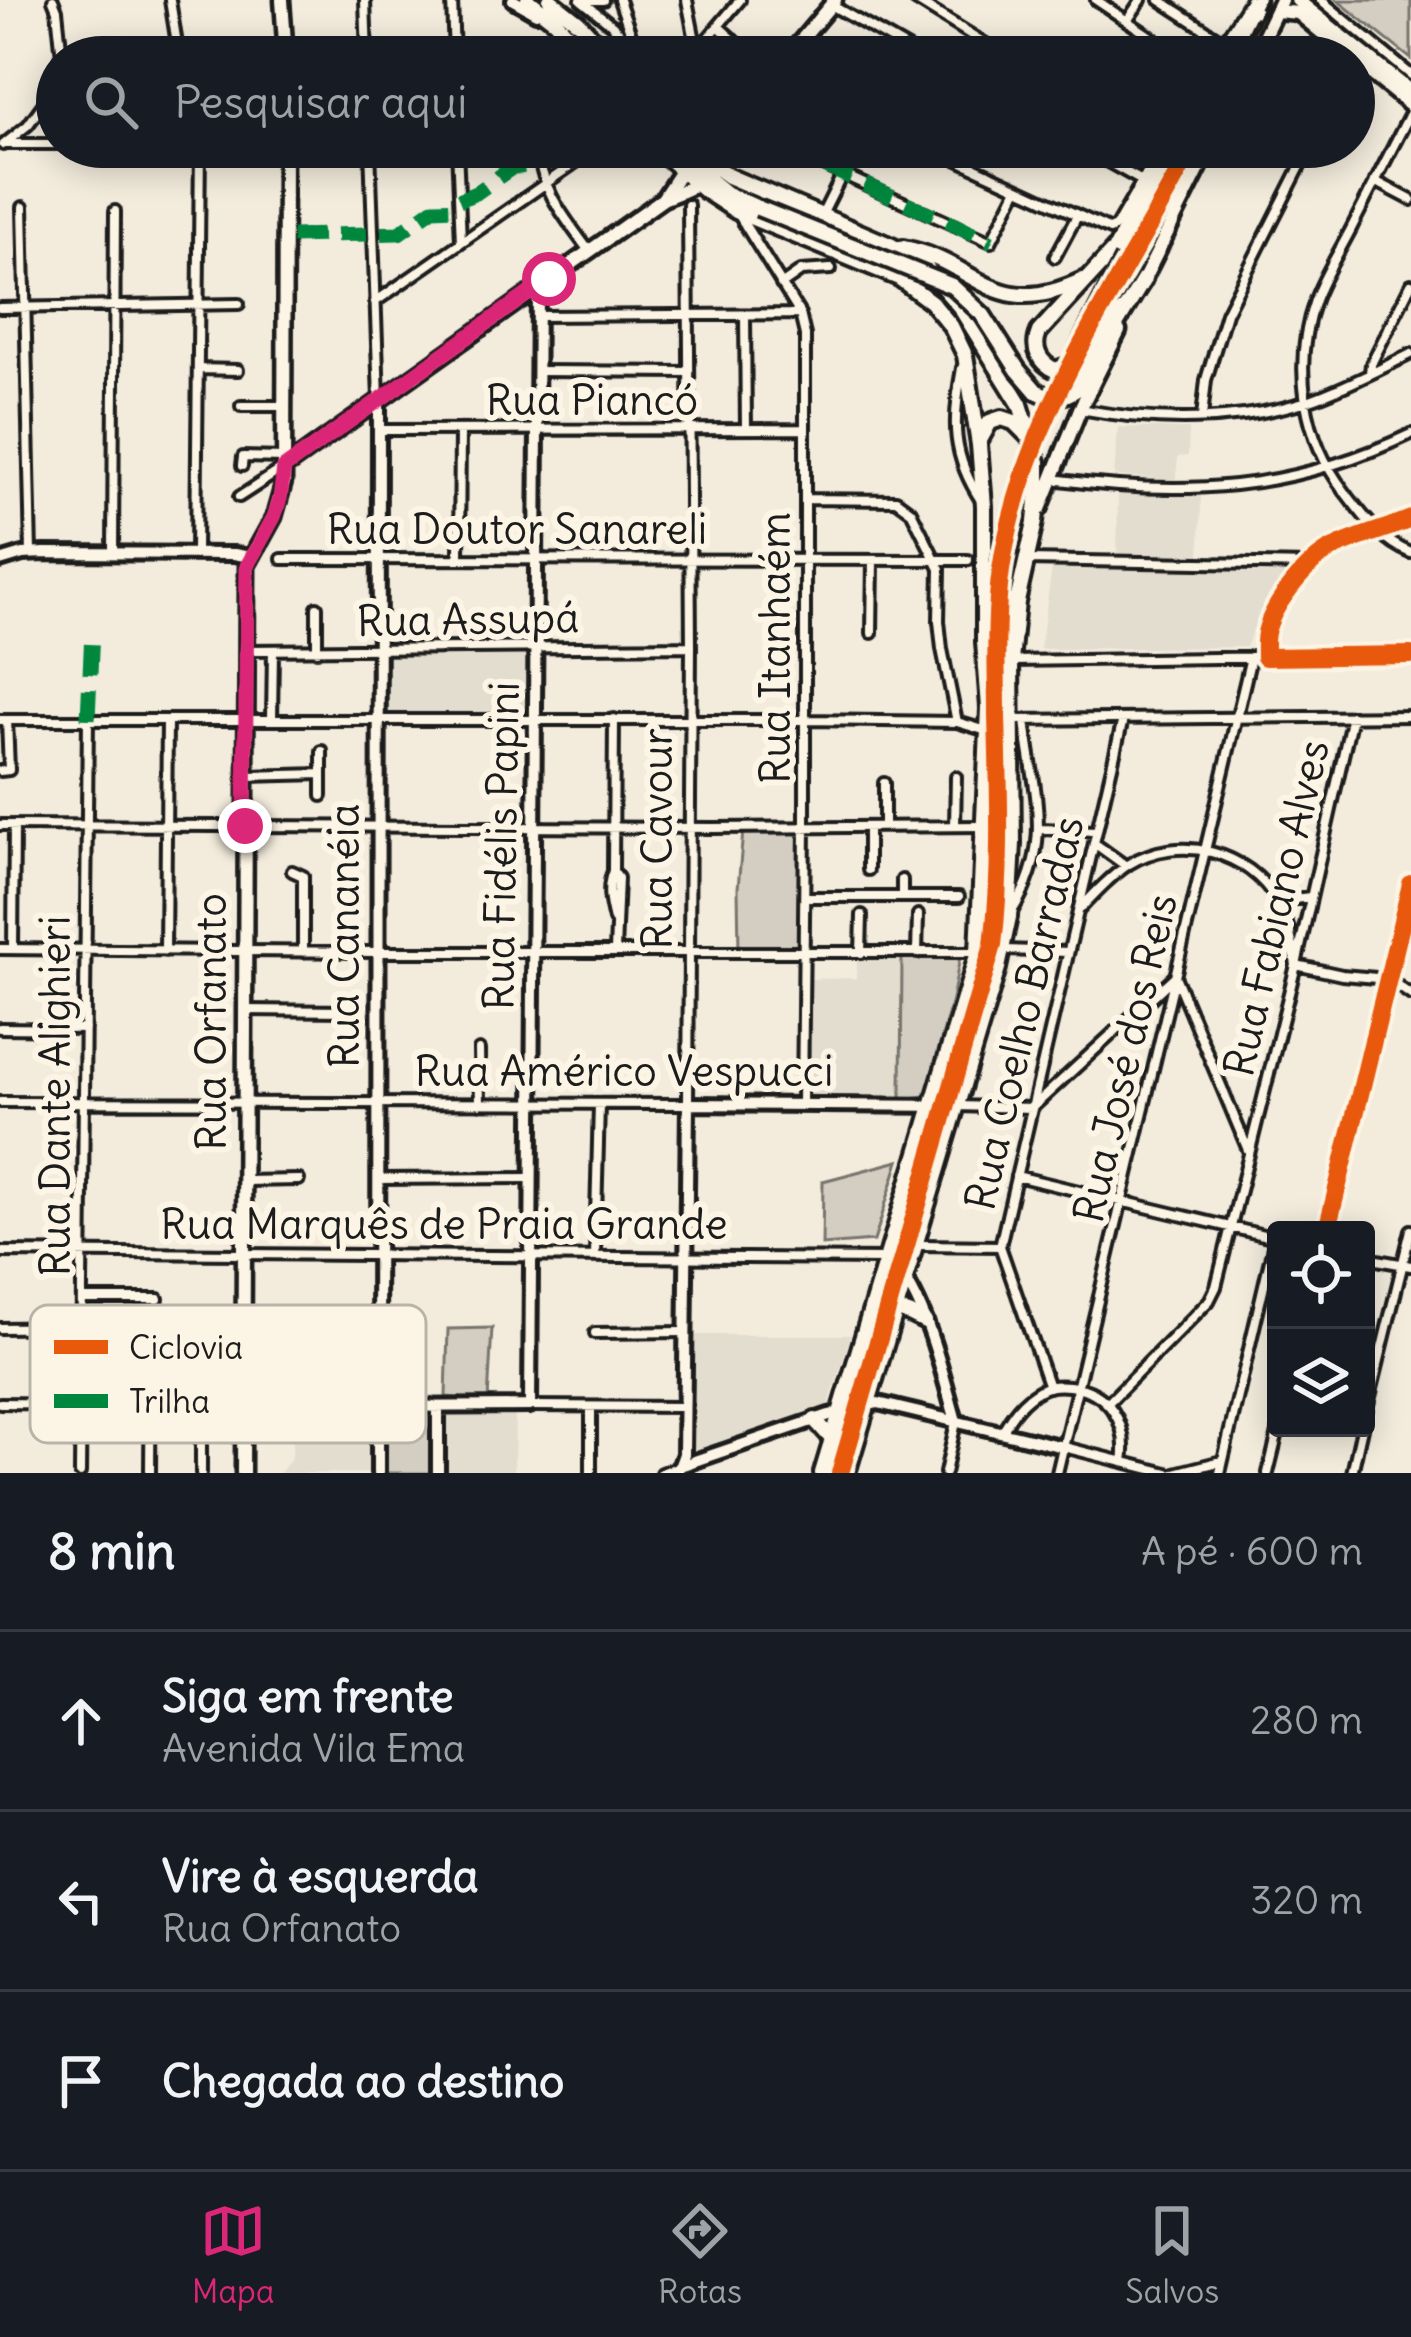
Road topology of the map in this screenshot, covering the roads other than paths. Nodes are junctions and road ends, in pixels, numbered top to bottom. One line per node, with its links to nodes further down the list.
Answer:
1 (53, 0): 27 (street)
2 (170, 0): 28 (street)
3 (282, 0): 29 (main road)
4 (365, 0): 30 (street)
5 (452, 0): 31 (street)
6 (513, 0): 24 (street)
7 (528, 0): 24 (highway)
8 (550, 0): 33 (highway)
9 (582, 0): 10 (street); 34 (street)
10 (603, 0)
11 (619, 0): 35 (street)
12 (687, 0): 36 (street)
13 (740, 0): 26 (street)
14 (915, 0): 41 (street)
15 (1096, 0): 25 (street)
16 (1141, 0): 25 (street)
17 (1160, 0): 43 (street)
18 (1254, 0): 23 (main road); 44 (street)
19 (1297, 0): 48 (main road)
20 (1321, 0): 49 (street)
21 (833, 3): 39 (main road); 40 (street)
22 (1279, 5): 46 (main road); 47 (main road)
23 (1248, 20): 45 (highway)
24 (555, 21): 32 (highway)
25 (1127, 21): 42 (street)
26 (718, 26): 37 (street); 38 (street)
27 (60, 36)
28 (175, 36)
29 (285, 36)
30 (366, 36)
31 (453, 36)
32 (569, 36)
33 (591, 36)
34 (621, 36)
35 (631, 36)
36 (692, 36)
37 (709, 36)
38 (729, 36)
39 (805, 36)
40 (887, 36)
41 (973, 36)
42 (1149, 36)
43 (1206, 36)
44 (1235, 36)
45 (1237, 36)
46 (1264, 36)
47 (1327, 36)
48 (1333, 36)
49 (1364, 36)
50 (1375, 45): 52 (street)
51 (1375, 70): 54 (main road)
52 (1411, 75)
53 (1375, 76): 55 (main road)
54 (1411, 92)
55 (1411, 109): 79 (street)
56 (36, 116): 58 (street)
57 (36, 144): 58 (street)
58 (2, 145)
59 (200, 168): 102 (street)
60 (285, 168): 121 (main road, Rua Orfanato)
61 (371, 168): 100 (street)
62 (458, 168): 90 (street)
63 (540, 168): 80 (street)
64 (568, 168): 80 (street)
65 (683, 168): 82 (main road)
66 (700, 168): 77 (highway)
67 (711, 168): 77 (main road)
68 (826, 168): 76 (street)
69 (975, 168): 81 (street)
70 (1118, 168): 78 (street)
71 (1150, 168): 78 (street)
72 (1152, 168): 95 (highway)
73 (1172, 168): 172 (main road, bridge)
74 (1199, 168): 96 (main road)
75 (1299, 168): 123 (street)
76 (842, 176): 81 (street); 89 (street)
77 (706, 177): 82 (main road); 87 (highway); 89 (highway); 106 (highway, bridge)
78 (1142, 182): 88 (street)
79 (1375, 182): 83 (street); 119 (street)
80 (544, 185): 90 (street); 92 (street)
81 (1018, 188): 88 (street)
82 (663, 199): 92 (main road)
83 (1411, 200)
84 (688, 205): 108 (street, Rua Cavour)
85 (23, 207): 104 (street)
86 (116, 211): 103 (street)
87 (736, 211): 98 (street, Rua Itanhaém); 112 (highway)
88 (1077, 216): 93 (street)
89 (822, 217): 91 (highway)
90 (461, 243): 100 (street)
91 (892, 246): 95 (highway); 131 (highway)
92 (589, 251): 99 (main road)
93 (1055, 257)
94 (831, 269): 98 (street)
95 (1091, 277): 106 (highway)
96 (1144, 278): 106 (highway); 122 (main road)
97 (1411, 284): 117 (street)
98 (781, 285): 107 (street, Rua Itanhaém)
99 (538, 287): 110 (street, Rua Fidélis Papini); 118 (main road)
100 (374, 302): 118 (street)
101 (239, 304): 102 (street)
102 (198, 305): 103 (street); 113 (street)
103 (116, 306): 104 (street); 143 (street)
104 (25, 307): 105 (street); 144 (street)
105 (0, 308)
106 (1124, 311)
107 (800, 314): 109 (street); 126 (street, Rua Itanhaém)
108 (689, 315): 109 (street); 110 (street); 116 (street, Rua Cavour)
109 (745, 315): 125 (street)
110 (538, 316): 115 (street, Rua Fidélis Papini)
111 (1411, 354): 117 (street)
112 (965, 355): 132 (highway); 139 (street)
113 (197, 369): 114 (street); 145 (street)
114 (238, 370)
115 (537, 371): 116 (street); 124 (street, Rua Fidélis Papini)
116 (689, 372): 129 (street, Rua Cavour)
117 (1370, 374): 119 (street)
118 (379, 399): 127 (street, Rua Cananéia); 133 (main road)
119 (1304, 402): 123 (street); 135 (street)
120 (241, 406): 121 (street)
121 (284, 406): 133 (main road, Rua Orfanato)
122 (1081, 409): 123 (street); 136 (main road)
123 (1202, 417)
124 (538, 429): 128 (street, Rua Piancó); 129 (street, Rua Piancó); 151 (street, Rua Fidélis Papini)
125 (746, 429): 126 (street, Rua Piancó); 129 (street, Rua Piancó)
126 (805, 429): 138 (street, Rua Itanhaém)
127 (379, 430): 128 (street, Rua Piancó); 149 (street, Rua Cananéia)
128 (460, 430): 150 (street)
129 (689, 430): 152 (street, Rua Cavour)
130 (1411, 434): 135 (street)
131 (1032, 441): 132 (highway); 141 (highway)
132 (979, 445): 139 (highway)
133 (284, 463): 134 (street); 137 (street); 147 (main road, Rua Orfanato)
134 (242, 466)
135 (1328, 468): 136 (street); 142 (street)
136 (1052, 479): 141 (main road)
137 (238, 497)
138 (805, 499): 153 (street, Rua Itanhaém); 155 (street)
139 (984, 506): 172 (highway)
140 (1411, 519): 142 (street)
141 (1035, 522): 157 (highway)
142 (1377, 532): 146 (street); 159 (street)
143 (113, 553): 144 (street); 145 (street)
144 (31, 554): 158 (street)
145 (196, 554): 147 (street)
146 (1411, 554)
147 (250, 556): 164 (main road, Rua Orfanato)
148 (282, 559): 149 (street, Rua Doutor Sanareli)
149 (380, 559): 150 (street, Rua Doutor Sanareli); 166 (street, Rua Cananéia)
150 (459, 559): 151 (street, Rua Doutor Sanareli)
151 (538, 559): 152 (street, Rua Doutor Sanareli); 162 (street, Rua Fidélis Papini)
152 (690, 559): 153 (street, Rua Doutor Sanareli); 163 (street, Rua Cavour)
153 (806, 560): 154 (street, Rua Doutor Sanareli); 185 (street, Rua Itanhaém)
154 (873, 560): 155 (street, Rua Doutor Sanareli); 161 (street)
155 (936, 560): 156 (street, Rua Doutor Sanareli); 188 (street)
156 (968, 560)
157 (1024, 560): 159 (street); 171 (highway)
158 (0, 561)
159 (1311, 565): 170 (street)
160 (317, 607): 167 (street)
161 (872, 633)
162 (537, 646): 163 (street, Rua Assupá); 166 (street, Rua Assupá); 183 (street, Rua Fidélis Papini)
163 (691, 646): 184 (street, Rua Cavour)
164 (246, 650): 165 (street, Rua Assupá); 181 (main road, Rua Orfanato)
165 (273, 650): 167 (street, Rua Assupá); 182 (street)
166 (378, 650): 167 (street, Rua Assupá); 187 (street, Rua Cananéia)
167 (317, 651)
168 (1411, 655): 170 (street)
169 (1251, 657): 170 (street); 171 (street); 175 (street, Rua José dos Reis)
170 (1265, 657)
171 (1011, 661): 186 (highway)
172 (989, 708): 189 (highway)
173 (1352, 716): 174 (street); 175 (street); 223 (street, Rua Fabiano Alves)
174 (1411, 716)
175 (1237, 717): 178 (street); 214 (street, Rua José dos Reis)
176 (88, 719): 179 (street); 180 (street); 199 (street, Rua Dante Alighieri)
177 (614, 719): 183 (street); 184 (street); 207 (street)
178 (1124, 719): 186 (street); 212 (street, Rua Coelho Barradas)
179 (3, 720): 191 (street)
180 (167, 720): 181 (street); 200 (street)
181 (246, 720): 182 (street); 193 (main road, Rua Orfanato)
182 (272, 720): 187 (street)
183 (536, 720): 187 (street); 203 (street, Rua Fidélis Papini)
184 (690, 720): 185 (street); 210 (street, Rua Cavour)
185 (806, 720): 188 (street); 208 (street, Rua Itanhaém)
186 (1018, 720): 211 (street); 228 (highway)
187 (377, 721): 202 (street, Rua Cananéia)
188 (957, 722): 189 (street)
189 (989, 731): 206 (highway)
190 (322, 751): 192 (street)
191 (0, 771)
192 (322, 774): 193 (street); 196 (street)
193 (245, 776): 201 (main road, Rua Orfanato)
194 (956, 777): 205 (street)
195 (884, 783): 204 (street)
196 (322, 796)
197 (0, 825): 198 (street)
198 (14, 825): 199 (street); 230 (street)
199 (87, 825): 200 (street); 231 (street, Rua Dante Alighieri)
200 (165, 826): 201 (street); 233 (street)
201 (245, 826): 202 (street); 235 (main road, Rua Orfanato)
202 (376, 826): 203 (street); 237 (street, Rua Cananéia)
203 (535, 826): 207 (street); 238 (street, Rua Fidélis Papini)
204 (884, 826): 205 (street); 209 (street)
205 (956, 826): 206 (street)
206 (985, 826): 241 (highway)
207 (613, 827): 210 (street); 234 (street)
208 (806, 827): 209 (street); 210 (street); 220 (street, Rua Itanhaém)
209 (868, 827): 216 (street)
210 (690, 828): 243 (street, Rua Cavour)
211 (1040, 829): 212 (street); 228 (street)
212 (1097, 830): 213 (street, Rua Coelho Barradas)
213 (1094, 844): 215 (street); 225 (street, Rua Coelho Barradas)
214 (1205, 850): 215 (street); 224 (street); 246 (street, Rua José dos Reis)
215 (1126, 866): 225 (street)
216 (868, 870)
217 (292, 871): 236 (street)
218 (902, 880): 221 (street)
219 (1411, 884): 247 (street)
220 (805, 897): 221 (street); 239 (street, Rua Itanhaém)
221 (902, 897): 222 (street)
222 (959, 897)
223 (1310, 897): 224 (street); 245 (street, Rua Fabiano Alves)
224 (1278, 902): 245 (street)
225 (1078, 911): 242 (street, Rua Coelho Barradas)
226 (862, 915): 244 (street)
227 (918, 915): 240 (street)
228 (1009, 916): 232 (highway)
229 (0, 949): 230 (street)
230 (13, 949): 231 (street)
231 (85, 949): 233 (street); 252 (street, Rua Dante Alighieri)
232 (1003, 950): 242 (street); 264 (highway)
233 (165, 951): 235 (street)
234 (615, 951): 238 (street); 243 (street)
235 (243, 952): 236 (street); 249 (main road, Rua Orfanato)
236 (303, 952): 237 (street)
237 (378, 952): 238 (street); 257 (street, Rua Cananéia)
238 (532, 952): 259 (street, Rua Fidélis Papini)
239 (804, 952): 243 (street); 244 (street); 262 (street, Rua Itanhaém)
240 (917, 952): 241 (street); 244 (street)
241 (978, 952): 263 (highway)
242 (1068, 952): 265 (street, Rua Coelho Barradas)
243 (689, 953): 261 (street, Rua Cavour)
244 (861, 953)
245 (1296, 965): 247 (street); 266 (street, Rua Fabiano Alves)
246 (1175, 976): 265 (street); 267 (street); 274 (street, Rua José dos Reis)
247 (1388, 980): 248 (street); 275 (street)
248 (1411, 995)
249 (244, 1010): 250 (street); 256 (main road, Rua Orfanato)
250 (350, 1011)
251 (0, 1028): 252 (street)
252 (85, 1029): 255 (street, Rua Dante Alighieri)
253 (479, 1050): 258 (street)
254 (0, 1102): 255 (street, Rua Américo Vespucci)
255 (85, 1102): 256 (street, Rua Américo Vespucci); 281 (street, Rua Dante Alighieri)
256 (244, 1103): 257 (street, Rua Américo Vespucci); 273 (main road, Rua Orfanato)
257 (377, 1104): 258 (street, Rua Américo Vespucci); 271 (street, Rua Cananéia)
258 (480, 1104): 259 (street, Rua Américo Vespucci)
259 (532, 1104): 260 (street, Rua Américo Vespucci); 270 (street, Rua Fidélis Papini)
260 (599, 1104): 261 (street, Rua Américo Vespucci); 286 (street)
261 (688, 1104): 262 (street, Rua Américo Vespucci); 287 (street, Rua Cavour)
262 (802, 1105): 263 (street, Rua Américo Vespucci)
263 (934, 1105): 264 (street, Rua Américo Vespucci); 288 (highway)
264 (957, 1106): 265 (street, Rua Américo Vespucci); 279 (highway)
265 (1032, 1108): 269 (street, Rua Coelho Barradas)
266 (1258, 1113): 267 (street, Rua Fabiano Alves); 268 (street, Rua Fabiano Alves)
267 (1234, 1118): 268 (street)
268 (1248, 1151): 276 (street, Rua Fabiano Alves)
269 (1016, 1176): 274 (street); 280 (street, Rua Coelho Barradas)
270 (531, 1178): 271 (street); 285 (street, Rua Fidélis Papini)
271 (378, 1179): 284 (street, Rua Cananéia)
272 (299, 1180): 273 (street)
273 (244, 1181): 283 (main road, Rua Orfanato)
274 (1121, 1202): 276 (street); 307 (street, Rua José dos Reis)
275 (1329, 1221)
276 (1230, 1227): 278 (street); 310 (street, Rua Fabiano Alves)
277 (1411, 1230): 290 (street)
278 (1267, 1236)
279 (915, 1245): 280 (street); 292 (highway)
280 (1000, 1246): 306 (street, Rua Coelho Barradas)
281 (84, 1251): 282 (street, Rua Marquês de Praia Grande); 283 (street, Rua Marquês de Praia Grande); 294 (street, Rua Dante Alighieri)
282 (0, 1252)
283 (244, 1254): 284 (street, Rua Marquês de Praia Grande); 297 (main road, Rua Orfanato)
284 (378, 1254): 285 (street, Rua Marquês de Praia Grande); 298 (street, Rua Cananéia)
285 (531, 1256): 286 (street, Rua Marquês de Praia Grande); 312 (street, Rua Fidélis Papini)
286 (595, 1256): 287 (street, Rua Marquês de Praia Grande)
287 (686, 1257): 288 (street, Rua Marquês de Praia Grande); 303 (street, Rua Cavour)
288 (887, 1259): 292 (street); 295 (highway)
289 (1375, 1260): 290 (street)
290 (1407, 1266): 305 (street)
291 (1267, 1275): 328 (street)
292 (906, 1276): 299 (highway); 300 (street)
293 (158, 1298): 294 (street)
294 (84, 1299): 296 (street, Rua Dante Alighieri)
295 (874, 1302): 299 (highway); 317 (highway)
296 (84, 1305)
297 (244, 1305)
298 (378, 1305)
299 (896, 1309): 300 (highway); 311 (highway)
300 (925, 1322): 318 (street)
301 (0, 1328): 302 (street)
302 (30, 1328)
303 (686, 1332): 304 (street); 316 (street, Rua Cavour)
304 (595, 1333)
305 (1375, 1381)
306 (1048, 1387): 307 (street); 320 (street)
307 (1077, 1387): 310 (street); 327 (street, Rua José dos Reis)
308 (0, 1403): 309 (street)
309 (30, 1403)
310 (1108, 1403): 329 (street)
311 (868, 1405): 317 (street); 318 (street); 338 (highway)
312 (530, 1406): 314 (street); 315 (street)
313 (426, 1407): 314 (street)
314 (438, 1407): 334 (street)
315 (591, 1407): 316 (street); 335 (street)
316 (686, 1407): 330 (street, Rua Cavour)
317 (842, 1411): 319 (street); 323 (highway)
318 (955, 1416): 320 (street); 339 (street)
319 (815, 1420): 323 (highway); 330 (street)
320 (1002, 1432): 327 (street)
321 (1277, 1437): 343 (street)
322 (1360, 1437): 344 (street)
323 (833, 1440): 337 (highway)
324 (81, 1443): 331 (street, Rua Dante Alighieri)
325 (150, 1443): 332 (street)
326 (243, 1443): 333 (main road, Rua Orfanato)
327 (1063, 1447): 329 (street); 340 (street, Rua José dos Reis)
328 (1222, 1461): 341 (street); 342 (street)
329 (1123, 1462): 341 (street)
330 (678, 1470): 336 (street)
331 (80, 1473)
332 (150, 1473)
333 (243, 1473)
334 (438, 1473)
335 (591, 1473)
336 (661, 1473)
337 (822, 1473)
338 (848, 1473)
339 (946, 1473)
340 (1057, 1473)
341 (1171, 1473)
342 (1220, 1473)
343 (1268, 1473)
344 (1352, 1473)

